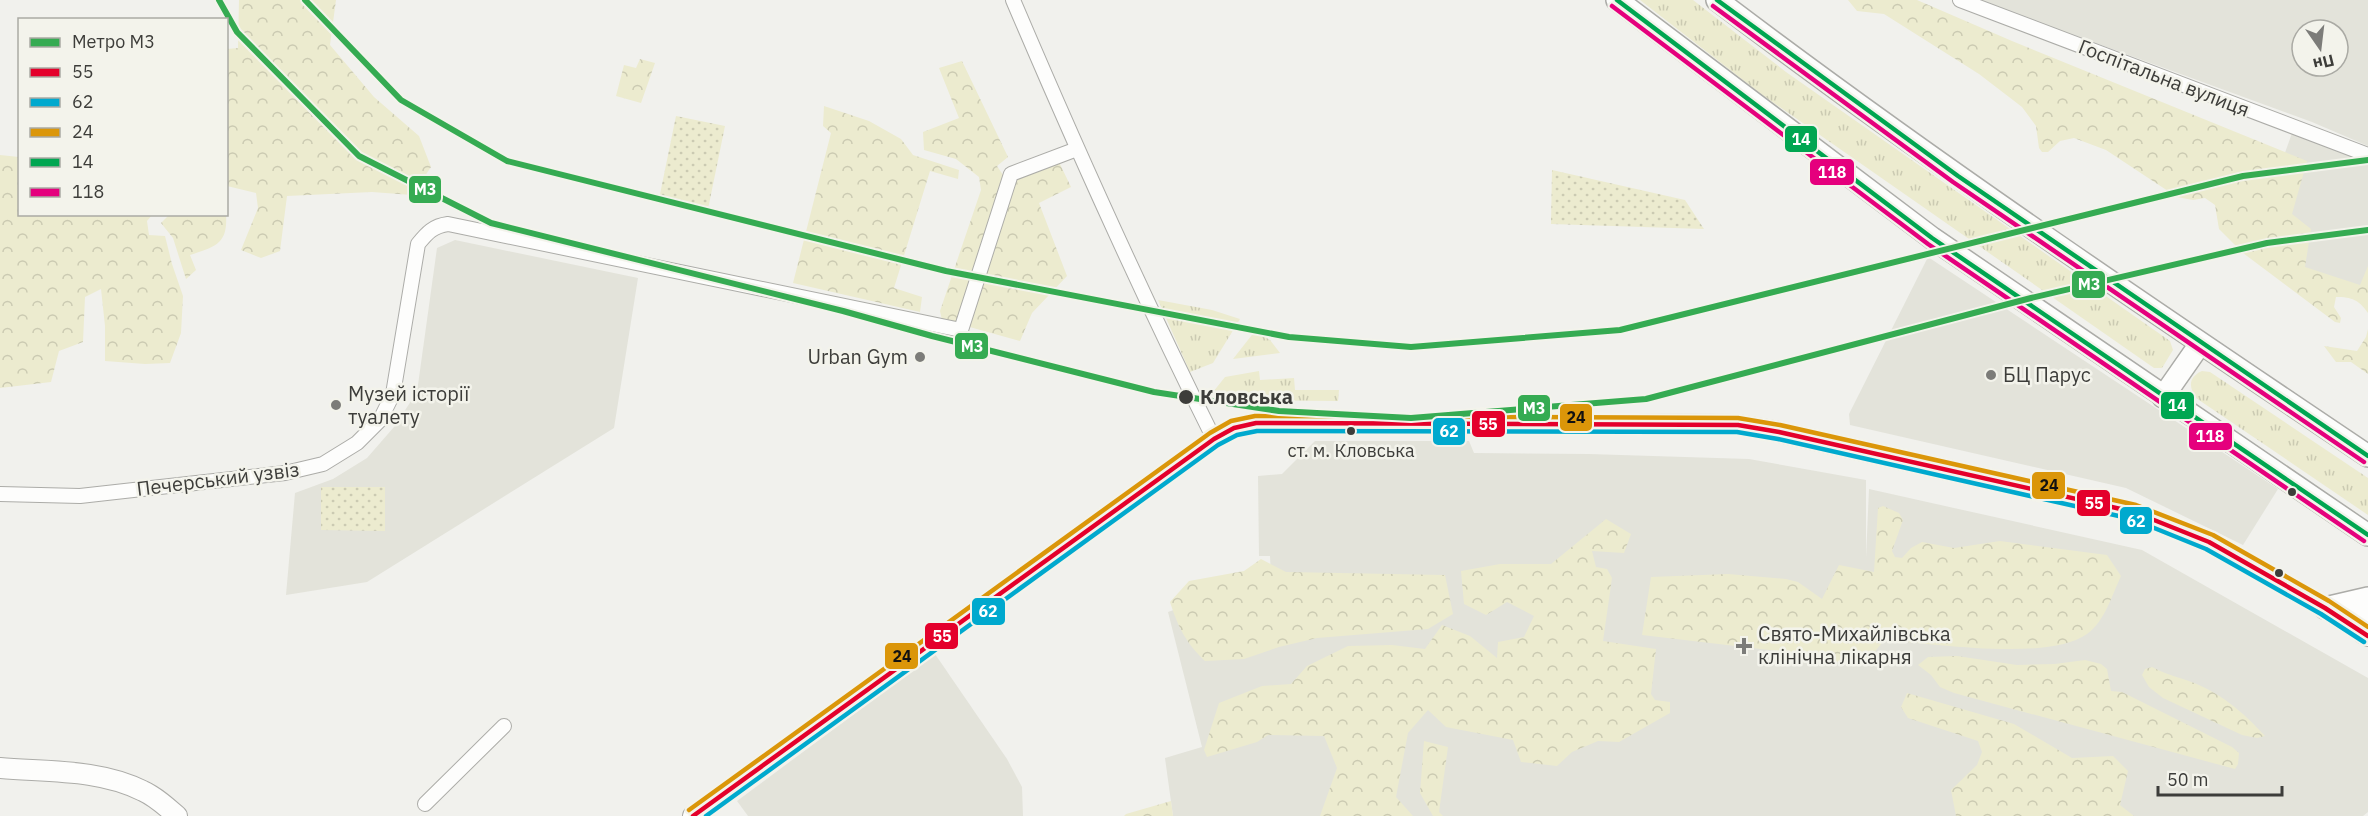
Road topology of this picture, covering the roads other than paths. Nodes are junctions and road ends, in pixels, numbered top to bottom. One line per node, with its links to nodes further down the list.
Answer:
1 (1013, 0): 5 (street)
2 (1617, 0): 8 (main road)
3 (1717, 0): 7 (main road)
4 (1960, 0): 6 (street, Госпітальна вулиця)
5 (1077, 149): 9 (street); 11 (street, Печерський узвіз)
6 (2368, 155)
7 (2200, 344): 8 (main road); 10 (main road)
8 (2163, 397): 12 (main road)
9 (1214, 440): 14 (street); 20 (street)
10 (2368, 456)
11 (0, 494)
12 (2368, 536)
13 (2368, 599): 14 (main road); 15 (main road)
14 (2325, 608): 15 (street)
15 (2366, 634)
16 (504, 726): 18 (street)
17 (0, 768): 19 (street)
18 (425, 804)
19 (177, 816)
20 (693, 816)

